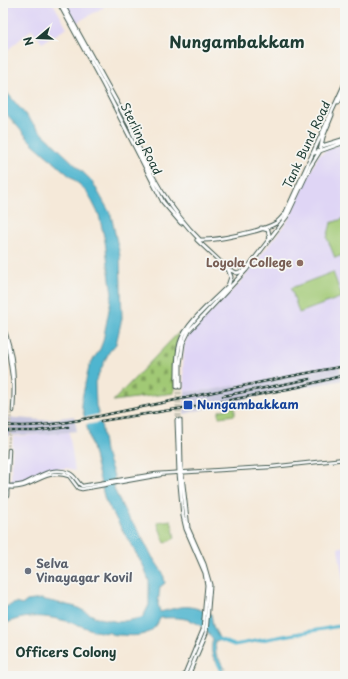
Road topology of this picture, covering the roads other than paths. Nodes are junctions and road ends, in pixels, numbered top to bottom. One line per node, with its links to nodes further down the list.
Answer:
1 (59, 3): 15 (main road, Sterling Road)
2 (62, 3): 13 (main road, Sterling Road)
3 (345, 83): 8 (main road, Tank Bund Road)
4 (345, 91): 7 (main road, Tank Bund Road)
5 (345, 139): 7 (main road)
6 (345, 142): 9 (main road)
7 (322, 146): 8 (main road); 9 (main road, Tank Bund Road)
8 (316, 147): 10 (main road, Tank Bund Road)
9 (320, 151): 10 (main road); 11 (main road, Tank Bund Road)
10 (314, 153): 11 (main road, Tank Bund Road)
11 (286, 215): 12 (main road); 14 (main road)
12 (261, 228): 13 (main road); 14 (main road)
13 (213, 239): 15 (main road)
14 (270, 239): 17 (main road)
15 (206, 247): 16 (main road, Sterling Road)
16 (228, 269): 17 (main road); 20 (main road)
17 (246, 270): 20 (main road)
18 (3, 326): 19 (street)
19 (3, 333)
20 (186, 333): 21 (main road)
21 (178, 387)
22 (178, 420): 24 (main road)
23 (345, 459): 24 (street)
24 (180, 473): 25 (street); 28 (main road)
25 (7, 486): 26 (street); 27 (street)
26 (3, 496)
27 (3, 502)
28 (204, 631): 29 (main road); 30 (main road)
29 (184, 676)
30 (188, 676)

